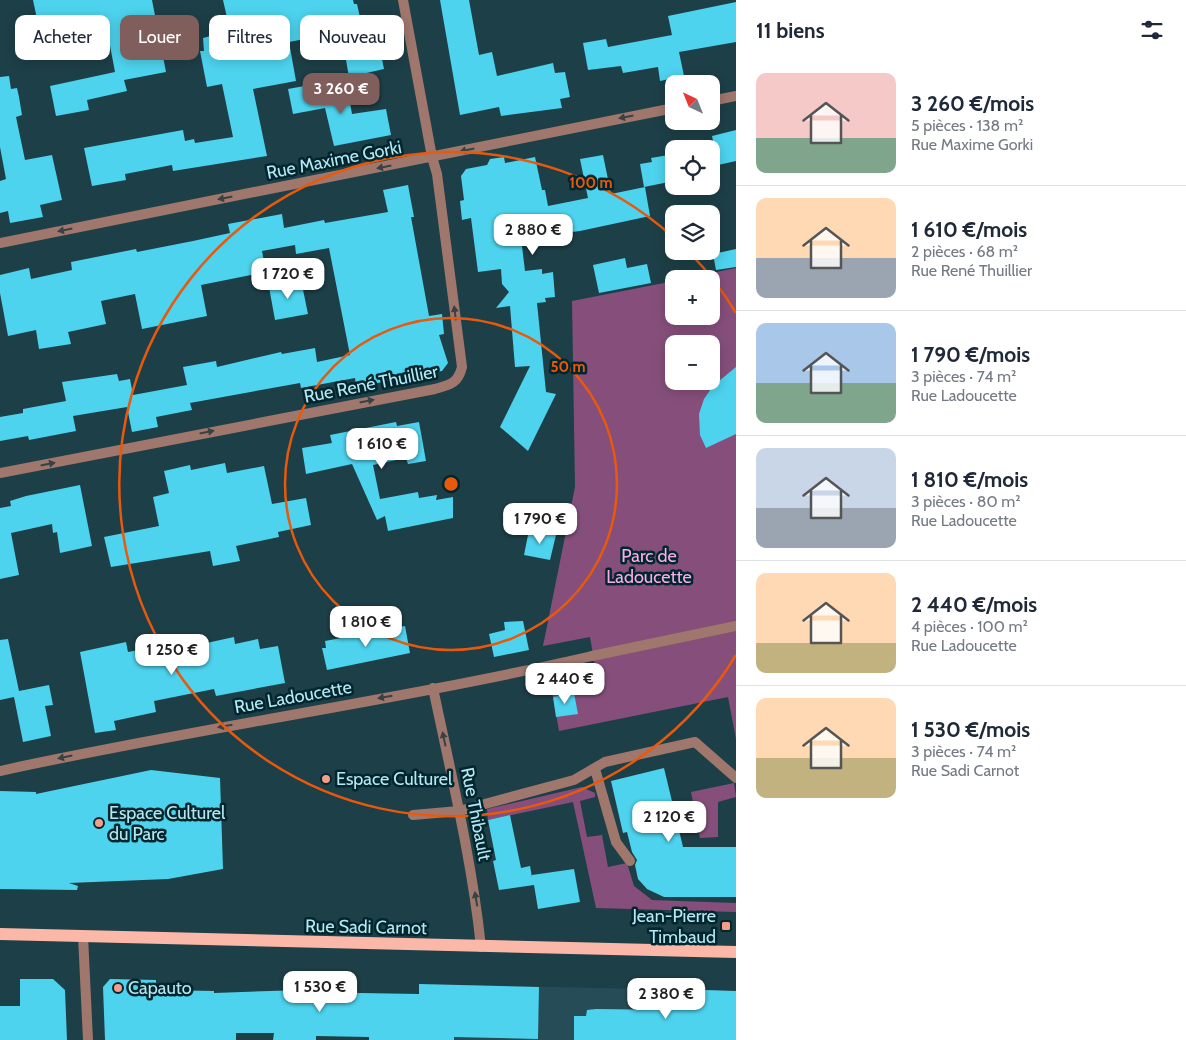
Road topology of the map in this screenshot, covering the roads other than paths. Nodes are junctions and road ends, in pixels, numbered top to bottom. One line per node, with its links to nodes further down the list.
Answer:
1 (403, 0): 5 (street, Rue René Thuillier)
2 (736, 96): 3 (street)
3 (720, 99)
4 (665, 110): 5 (street, Rue Maxime Gorki, one-way to 5)
5 (432, 157): 6 (street, Rue Maxime Gorki, one-way to 6); 7 (street, Rue René Thuillier, one-way to 5)
6 (0, 243)
7 (0, 473)
8 (736, 626): 9 (street, Rue Ladoucette)
9 (433, 688): 11 (street, Rue Ladoucette, one-way to 11); 13 (street, Rue Thibault, one-way to 9)
10 (595, 769): 12 (street); 13 (street); 15 (street)
11 (0, 771)
12 (736, 778)
13 (460, 810): 14 (street); 18 (street, Rue Thibault, one-way to 13)
14 (413, 815)
15 (630, 861)
16 (0, 934): 17 (main road, Rue Sadi Carnot)
17 (83, 936): 18 (main road, Rue Sadi Carnot); 20 (street)
18 (481, 947): 19 (main road, Rue Sadi Carnot)
19 (735, 951)
20 (88, 1040)

